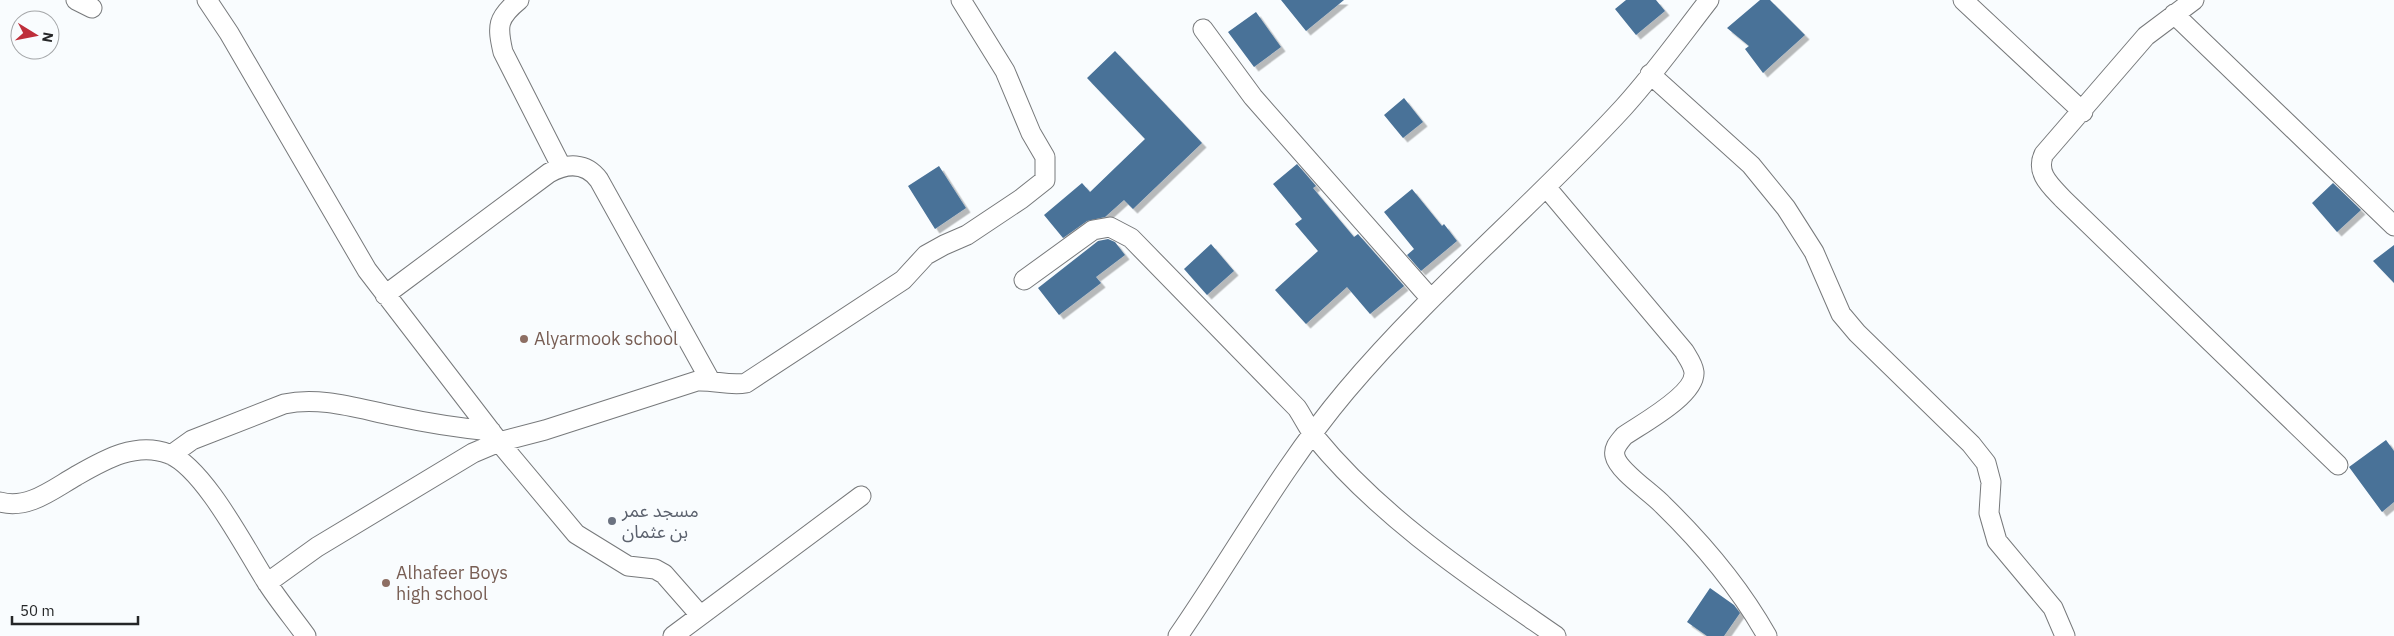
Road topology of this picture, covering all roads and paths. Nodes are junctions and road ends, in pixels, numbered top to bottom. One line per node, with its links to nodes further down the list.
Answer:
1 (207, 0): 15 (street)
2 (518, 0): 11 (street)
3 (961, 0): 17 (street)
4 (1709, 0): 9 (street)
5 (1963, 0): 10 (street)
6 (2194, 0): 7 (street)
7 (2174, 14): 10 (street); 13 (street)
8 (1203, 29): 16 (street)
9 (1650, 74): 12 (street); 31 (street)
10 (2082, 112): 21 (street)
11 (561, 166): 15 (street); 17 (street)
12 (1546, 187): 16 (street); 30 (street)
13 (2394, 226)
14 (1024, 280): 18 (street)
15 (386, 295): 19 (street)
16 (1431, 299): 18 (street)
17 (710, 380): 19 (street)
18 (1313, 435): 28 (street); 29 (street)
19 (495, 436): 20 (street); 24 (street); 25 (street)
20 (171, 455): 23 (street); 24 (street)
21 (2338, 465)
22 (861, 496): 25 (street)
23 (0, 502)
24 (267, 583): 26 (street)
25 (700, 615): 27 (street)
26 (306, 636)
27 (673, 636)
28 (1178, 636)
29 (1556, 636)
30 (1767, 636)
31 (2065, 636)

